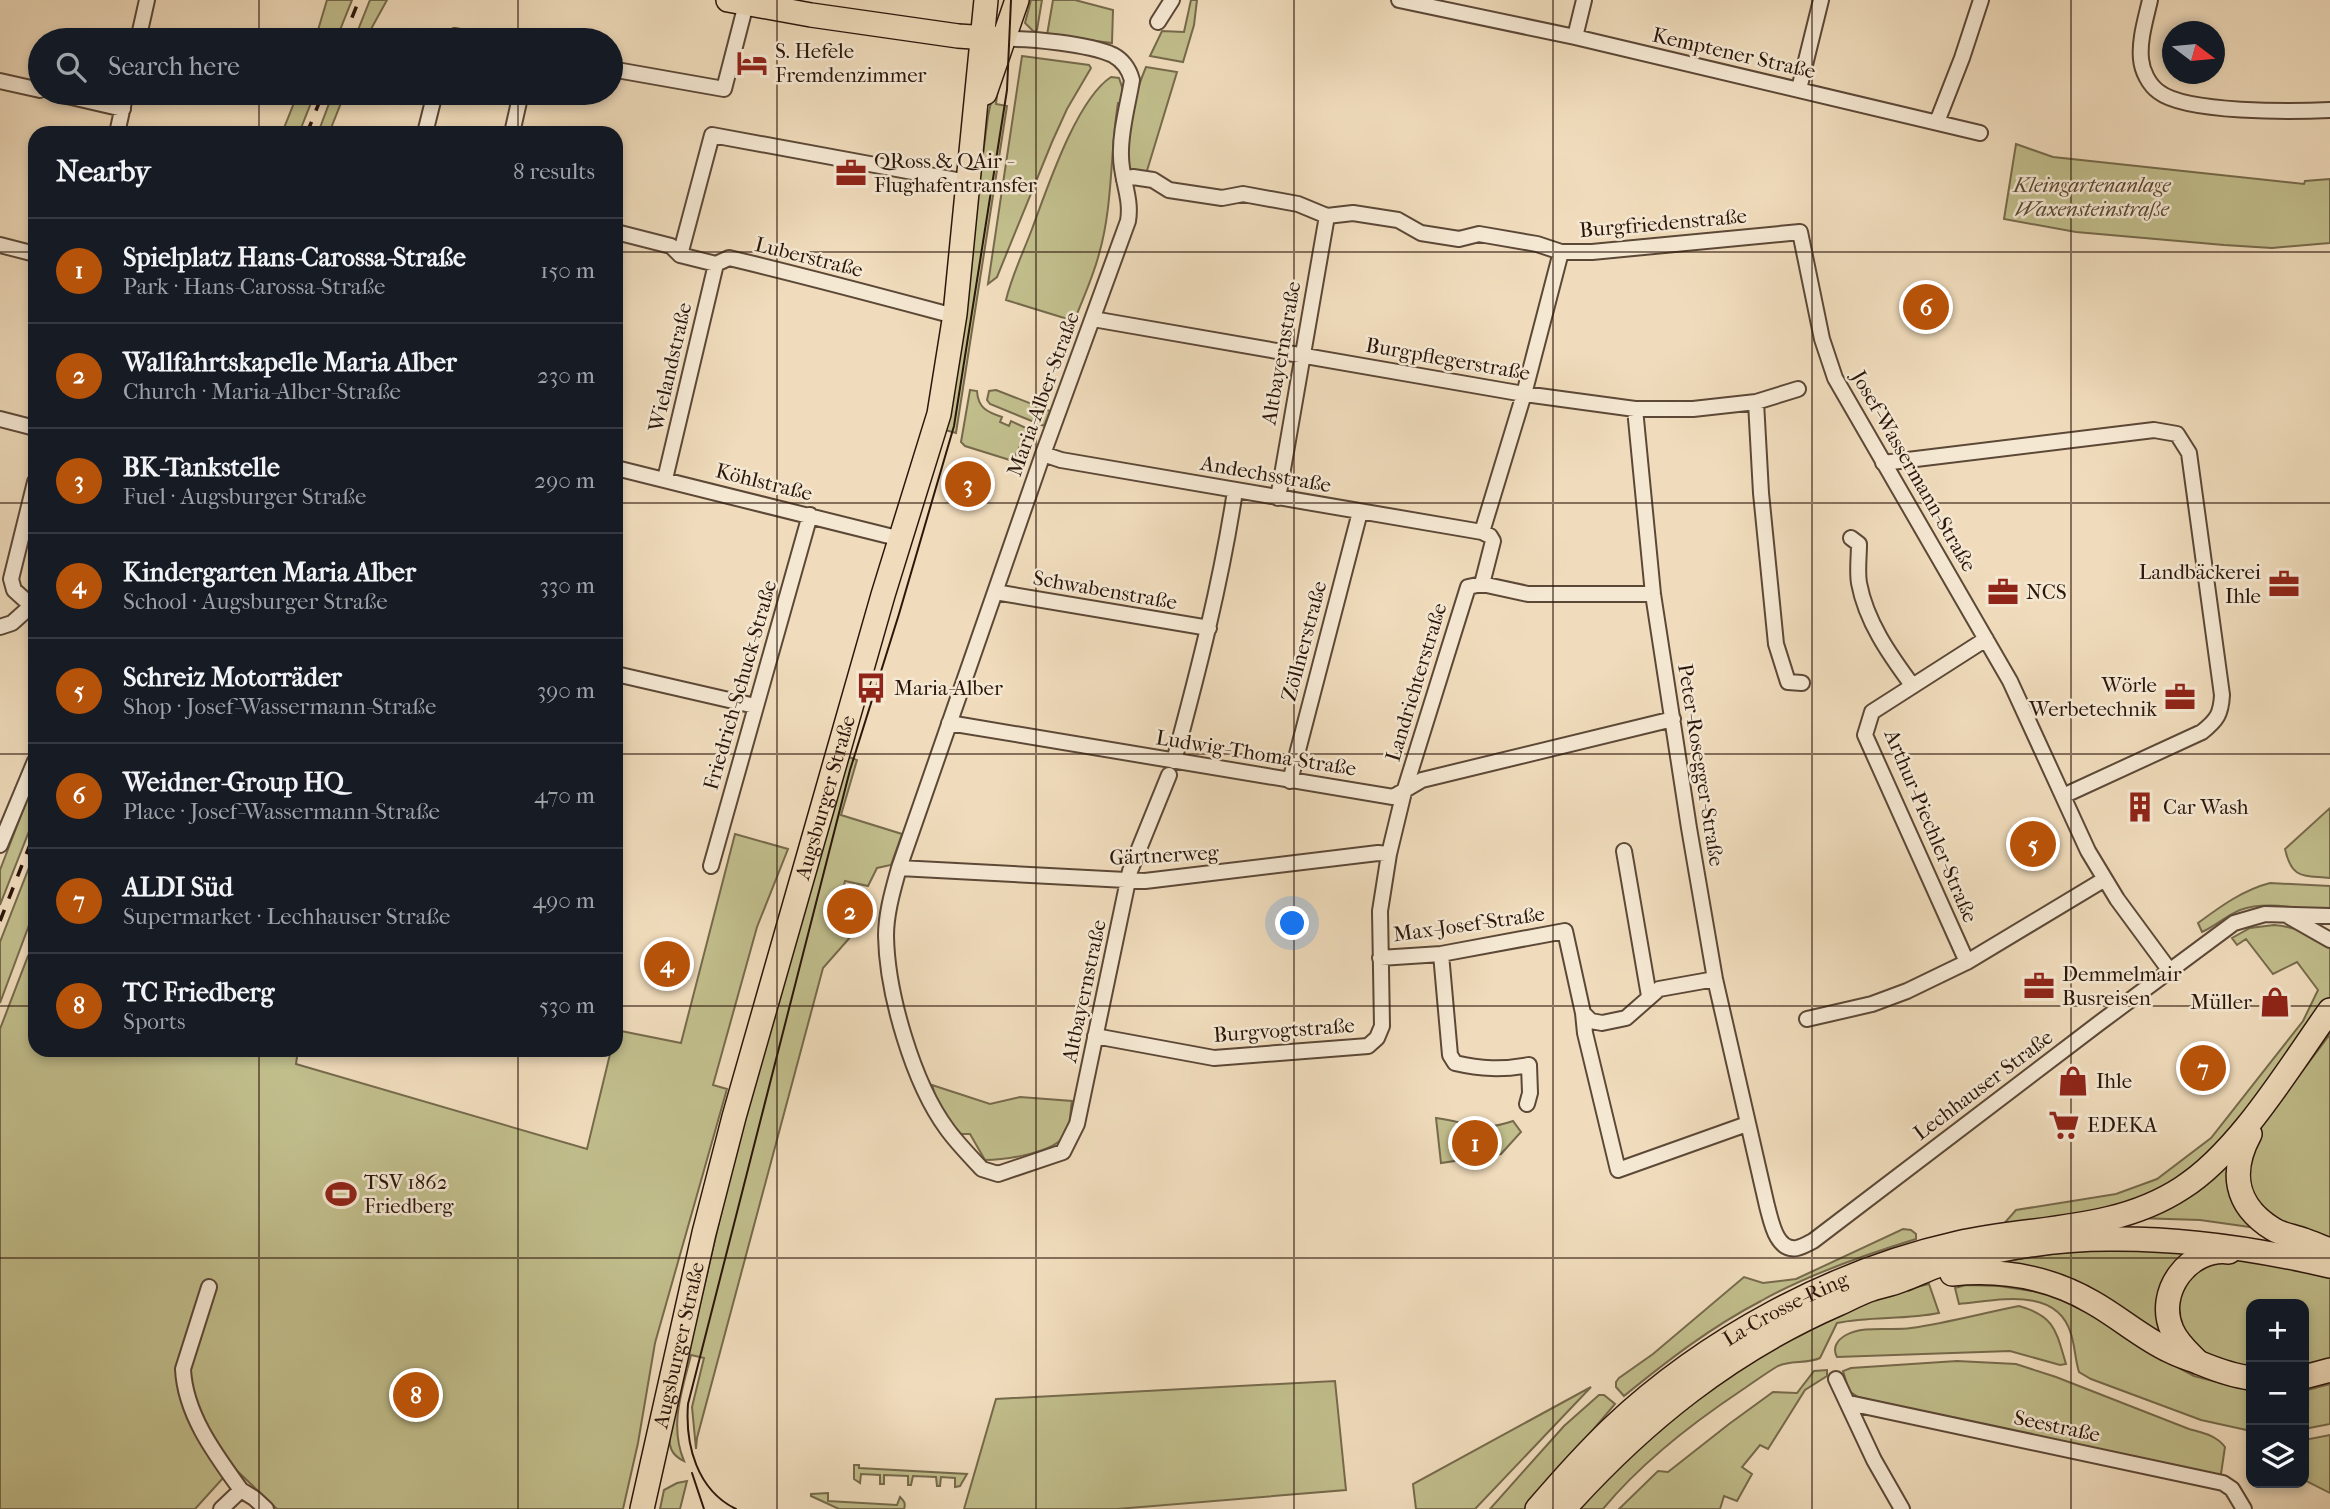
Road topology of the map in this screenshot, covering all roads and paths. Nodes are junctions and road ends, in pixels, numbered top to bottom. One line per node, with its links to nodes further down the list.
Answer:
1 (147, 0): 12 (street)
2 (986, 0): 14 (main road)
3 (1017, 0): 14 (main road)
4 (1172, 0): 11 (street)
5 (1399, 0): 13 (street, Kemptener Straße)
6 (1584, 0): 13 (street)
7 (1821, 0): 18 (street)
8 (1981, 0): 25 (street)
9 (2150, 0): 24 (street)
10 (737, 2): 14 (main road); 15 (street)
11 (1158, 22)
12 (141, 28)
13 (1575, 37): 18 (street, Kemptener Straße)
14 (992, 39): 30 (street, Maria-Alber-Straße); 31 (main road, Augsburger Straße)
15 (623, 71)
16 (0, 80): 17 (street)
17 (28, 87)
18 (1799, 89): 25 (street, Kemptener Straße)
19 (106, 105): 23 (street)
20 (124, 105): 23 (street)
21 (432, 105): 27 (street)
22 (518, 105): 28 (street)
23 (123, 109): 26 (street)
24 (2330, 110)
25 (1937, 122): 29 (street, Kemptener Straße)
26 (119, 126)
27 (427, 126)
28 (514, 126)
29 (1980, 132)
30 (1124, 180): 32 (street, Burgfriedenstraße); 41 (street, Maria-Alber-Straße)
31 (967, 183): 38 (street); 40 (main road, Augsburger Straße)
32 (1326, 216): 37 (street, Burgfriedenstraße); 42 (street, Altbayernstraße)
33 (1800, 233): 37 (street, Burgfriedenstraße); 50 (street, Josef-Wassermann-Straße)
34 (623, 234): 38 (street, Luberstraße)
35 (0, 245): 36 (street)
36 (28, 252)
37 (1561, 252): 44 (street, Landrichterstraße)
38 (680, 255): 39 (street, Luberstraße)
39 (716, 264): 40 (street, Luberstraße); 52 (street, Wielandstraße)
40 (955, 314): 60 (main road, Augsburger Straße)
41 (1093, 319): 42 (street, Burgpflegerstraße); 49 (street, Maria-Alber-Straße)
42 (1302, 356): 44 (street, Burgpflegerstraße); 54 (street, Altbayernstraße)
43 (1798, 389): 45 (street, Burgpflegerstraße)
44 (1524, 394): 46 (street, Burgpflegerstraße); 58 (street, Landrichterstraße)
45 (1756, 402): 46 (street, Burgpflegerstraße); 70 (street)
46 (1634, 409): 63 (street, Peter-Rosegger-Straße)
47 (0, 419): 48 (street)
48 (28, 426)
49 (1043, 454): 53 (street, Andechsstraße); 62 (street, Maria-Alber-Straße)
50 (1882, 463): 68 (street, Josef-Wassermann-Straße); 79 (street)
51 (623, 470): 52 (street, Köhlstraße)
52 (665, 479): 57 (street, Köhlstraße)
53 (1235, 491): 54 (street, Andechsstraße); 67 (street, Altbayernstraße)
54 (1278, 498): 56 (street, Andechsstraße)
55 (28, 512): 64 (street)
56 (1360, 512): 58 (street, Andechsstraße); 77 (street, Zöllnerstraße)
57 (810, 516): 60 (street, Köhlstraße); 72 (street, Friedrich-Schuck-Straße)
58 (1482, 533): 61 (street, Landrichterstraße)
59 (1851, 538): 71 (street)
60 (901, 540): 120 (main road, Augsburger Straße)
61 (1482, 584): 63 (street); 78 (street, Landrichterstraße)
62 (995, 592): 67 (street, Schwabenstraße); 74 (street, Maria-Alber-Straße)
63 (1653, 594): 73 (street, Peter-Rosegger-Straße)
64 (28, 604)
65 (28, 612): 66 (street)
66 (0, 627)
67 (1209, 628): 75 (street, Altbayernstraße)
68 (1986, 639): 71 (street, Arthur-Piechler-Straße); 79 (street, Josef-Wassermann-Straße)
69 (623, 676): 72 (street)
70 (1802, 683)
71 (1912, 685): 92 (street, Arthur-Piechler-Straße)
72 (755, 706): 83 (street, Friedrich-Schuck-Straße)
73 (1673, 719): 78 (street, Ludwig-Thoma-Straße); 94 (street, Peter-Rosegger-Straße)
74 (949, 723): 75 (street, Ludwig-Thoma-Straße); 84 (street, Maria-Alber-Straße)
75 (1171, 768): 77 (street, Ludwig-Thoma-Straße); 86 (street, Altbayernstraße)
76 (28, 778): 80 (street)
77 (1290, 780): 78 (street, Ludwig-Thoma-Straße)
78 (1404, 792): 82 (street, Landrichterstraße)
79 (2063, 796): 85 (street, Josef-Wassermann-Straße)
80 (0, 845)
81 (1625, 851): 95 (street)
82 (1389, 854): 86 (street, Gärtnerweg); 91 (street, Landrichterstraße)
83 (710, 866)
84 (899, 868): 86 (street, Gärtnerweg); 104 (street, Maria-Alber-Straße)
85 (2105, 879): 92 (street, Arthur-Piechler-Straße); 93 (street, Josef-Wassermann-Straße)
86 (1128, 881): 101 (street, Altbayernstraße)
87 (2286, 916): 88 (street, Lechhauser Straße); 89 (street); 93 (street, Lechhauser Straße)
88 (2330, 916)
89 (2330, 940)
90 (1441, 954): 91 (street, Max-Josef-Straße); 97 (street, Max-Josef-Straße); 102 (street)
91 (1380, 958): 99 (street, Landrichterstraße)
92 (1967, 962): 98 (street, Arthur-Piechler-Straße)
93 (2170, 971): 106 (street, Lechhauser Straße)
94 (1715, 979): 95 (street); 103 (street, Peter-Rosegger-Straße)
95 (1649, 996): 97 (street)
96 (2330, 1010): 105 (main road)
97 (1583, 1013): 103 (street, Max-Josef-Straße)
98 (1807, 1019)
99 (1382, 1026): 101 (street, Burgvogtstraße)
100 (2330, 1027): 108 (main road)
101 (1095, 1035): 104 (street, Altbayernstraße)
102 (1527, 1104)
103 (1747, 1124): 106 (street, Peter-Rosegger-Straße)
104 (998, 1174)
105 (2093, 1223): 108 (main road); 121 (main road, La-Crosse-Ring)
106 (1779, 1240)
107 (2267, 1253): 108 (main road); 109 (main road); 111 (main road)
108 (2327, 1254)
109 (1903, 1280): 111 (main road); 122 (main road, La-Crosse-Ring)
110 (209, 1287): 117 (street)
111 (2198, 1362): 114 (main road)
112 (2330, 1370): 113 (main road)
113 (2309, 1376)
114 (2246, 1378)
115 (1836, 1379): 116 (street)
116 (1849, 1403): 123 (street); 124 (street, Seestraße)
117 (241, 1490): 118 (street); 119 (street)
118 (221, 1509)
119 (266, 1509)
120 (642, 1509)
121 (1537, 1509)
122 (1564, 1509)
123 (1902, 1509)
124 (2244, 1509)

